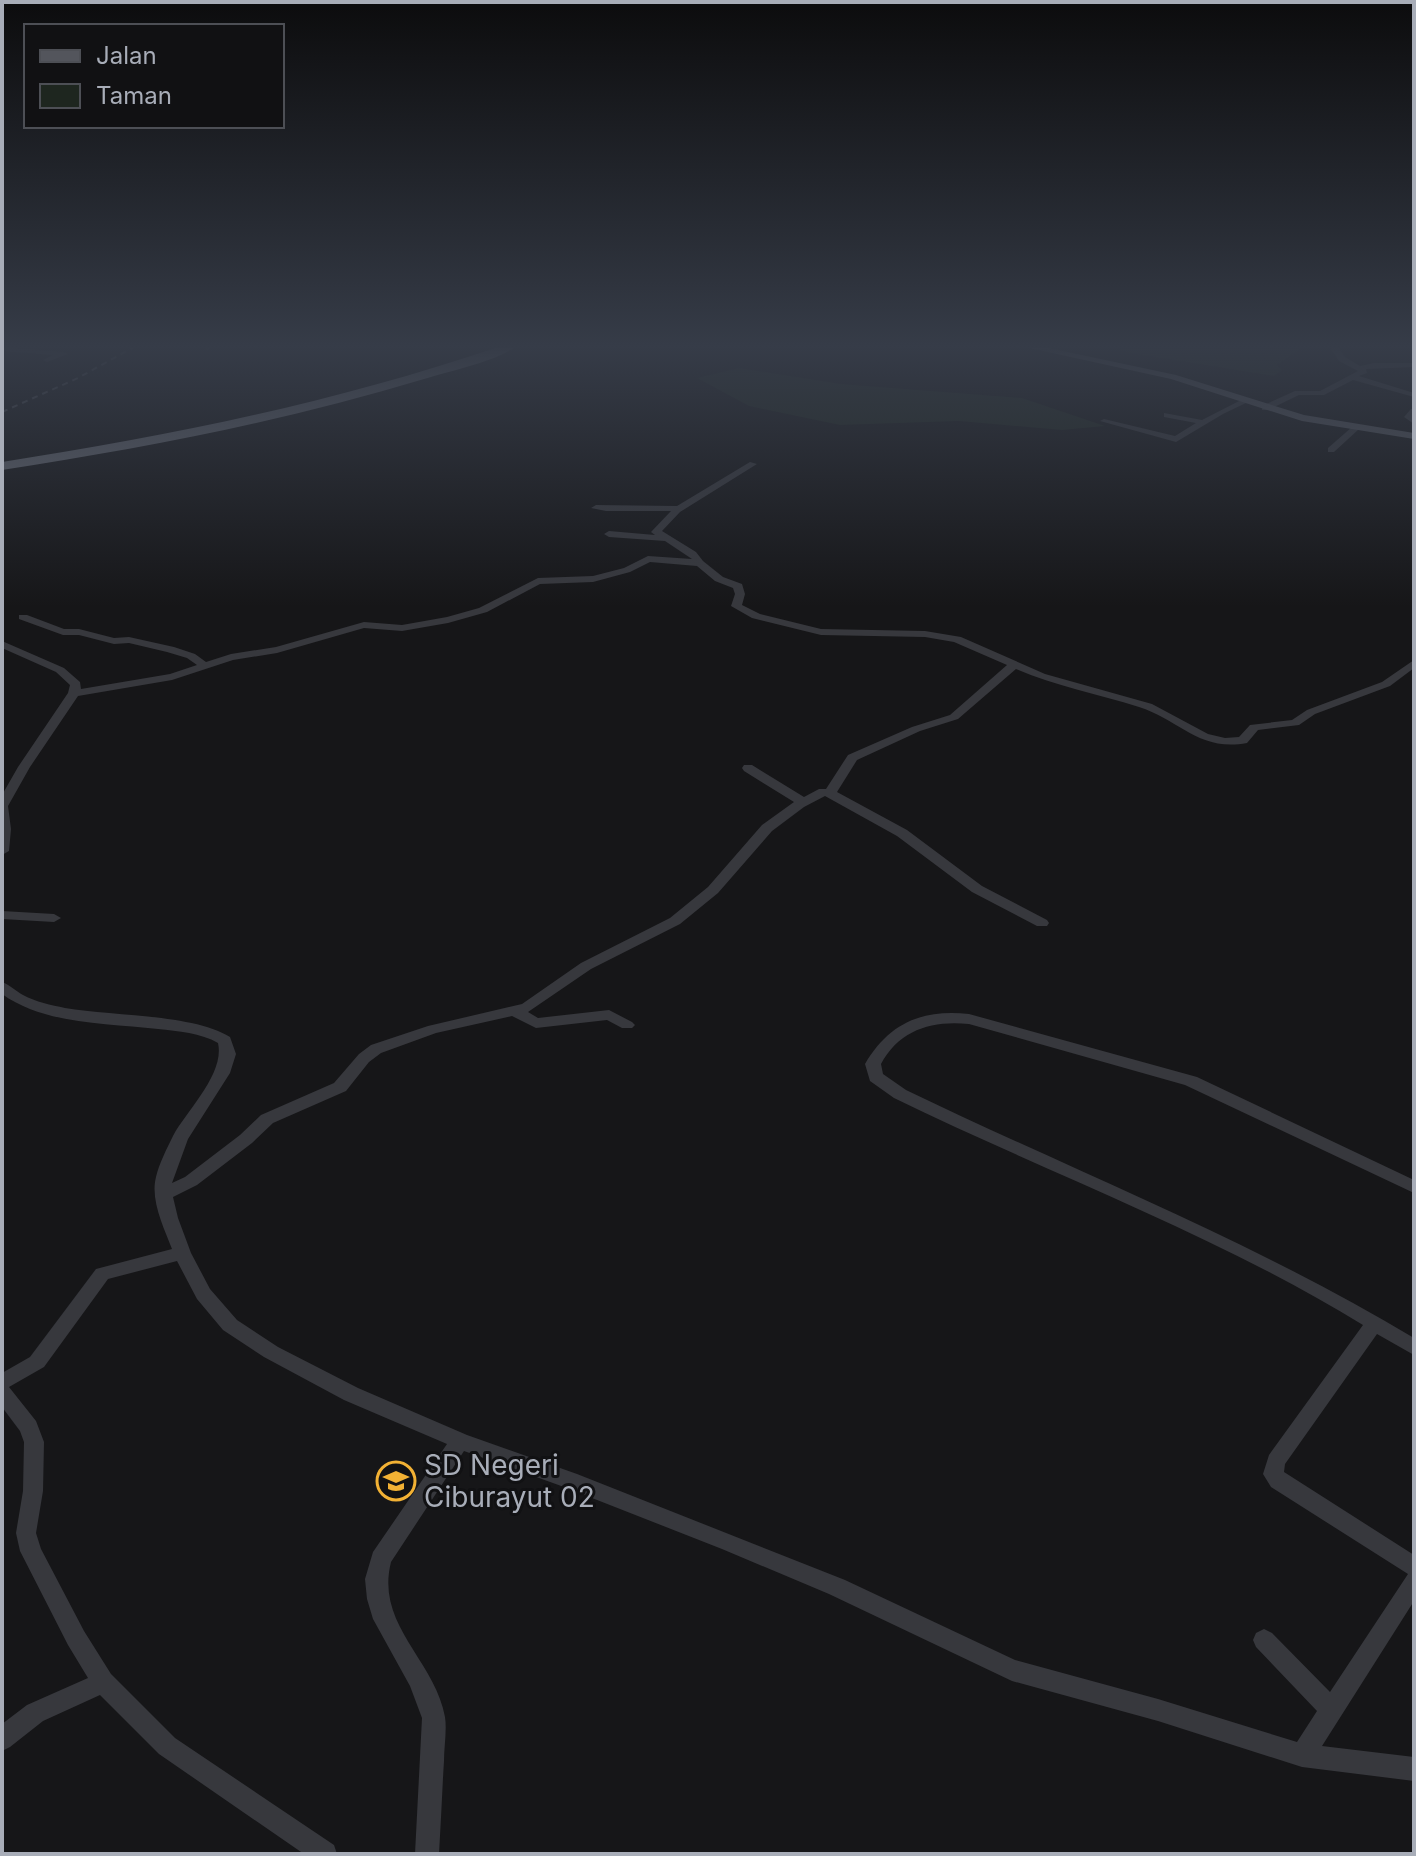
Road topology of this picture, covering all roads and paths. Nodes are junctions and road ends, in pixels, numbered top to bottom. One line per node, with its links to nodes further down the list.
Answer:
1 (162, 434): 9 (highway)
2 (172, 434): 9 (highway)
3 (1154, 434): 4 (street)
4 (1184, 434)
5 (1350, 434): 8 (street)
6 (1394, 434): 7 (main road)
7 (1414, 436)
8 (1331, 450)
9 (36, 458): 10 (highway)
10 (2, 463)
11 (753, 464): 13 (street)
12 (596, 508): 13 (street)
13 (678, 509): 15 (street)
14 (609, 534): 15 (street)
15 (671, 541): 16 (street)
16 (700, 563): 20 (street); 21 (street)
17 (23, 617): 21 (street)
18 (2, 644): 22 (street)
19 (1414, 663): 20 (street)
20 (1014, 665): 24 (street)
21 (205, 666): 22 (street)
22 (74, 693): 26 (street)
23 (748, 768): 25 (street)
24 (830, 793): 25 (street); 30 (street)
25 (803, 802): 32 (street)
26 (2, 807): 27 (street)
27 (3, 846)
28 (2, 915): 29 (street)
29 (54, 918)
30 (1042, 923)
31 (2, 987): 35 (street)
32 (516, 1012): 33 (street); 35 (street)
33 (627, 1025)
34 (1414, 1187): 37 (street)
35 (164, 1194): 36 (street)
36 (182, 1253): 39 (street); 41 (street)
37 (1375, 1322): 38 (street); 42 (street)
38 (1414, 1347)
39 (2, 1382)
40 (2, 1393): 45 (street)
41 (460, 1441): 48 (street); 51 (street)
42 (1414, 1567)
43 (1414, 1582): 46 (street)
44 (1264, 1640): 46 (street)
45 (103, 1682): 47 (street); 50 (street)
46 (1331, 1709): 48 (street)
47 (2, 1739)
48 (1302, 1755): 49 (street)
49 (1414, 1769)
50 (325, 1854)
51 (427, 1854)

